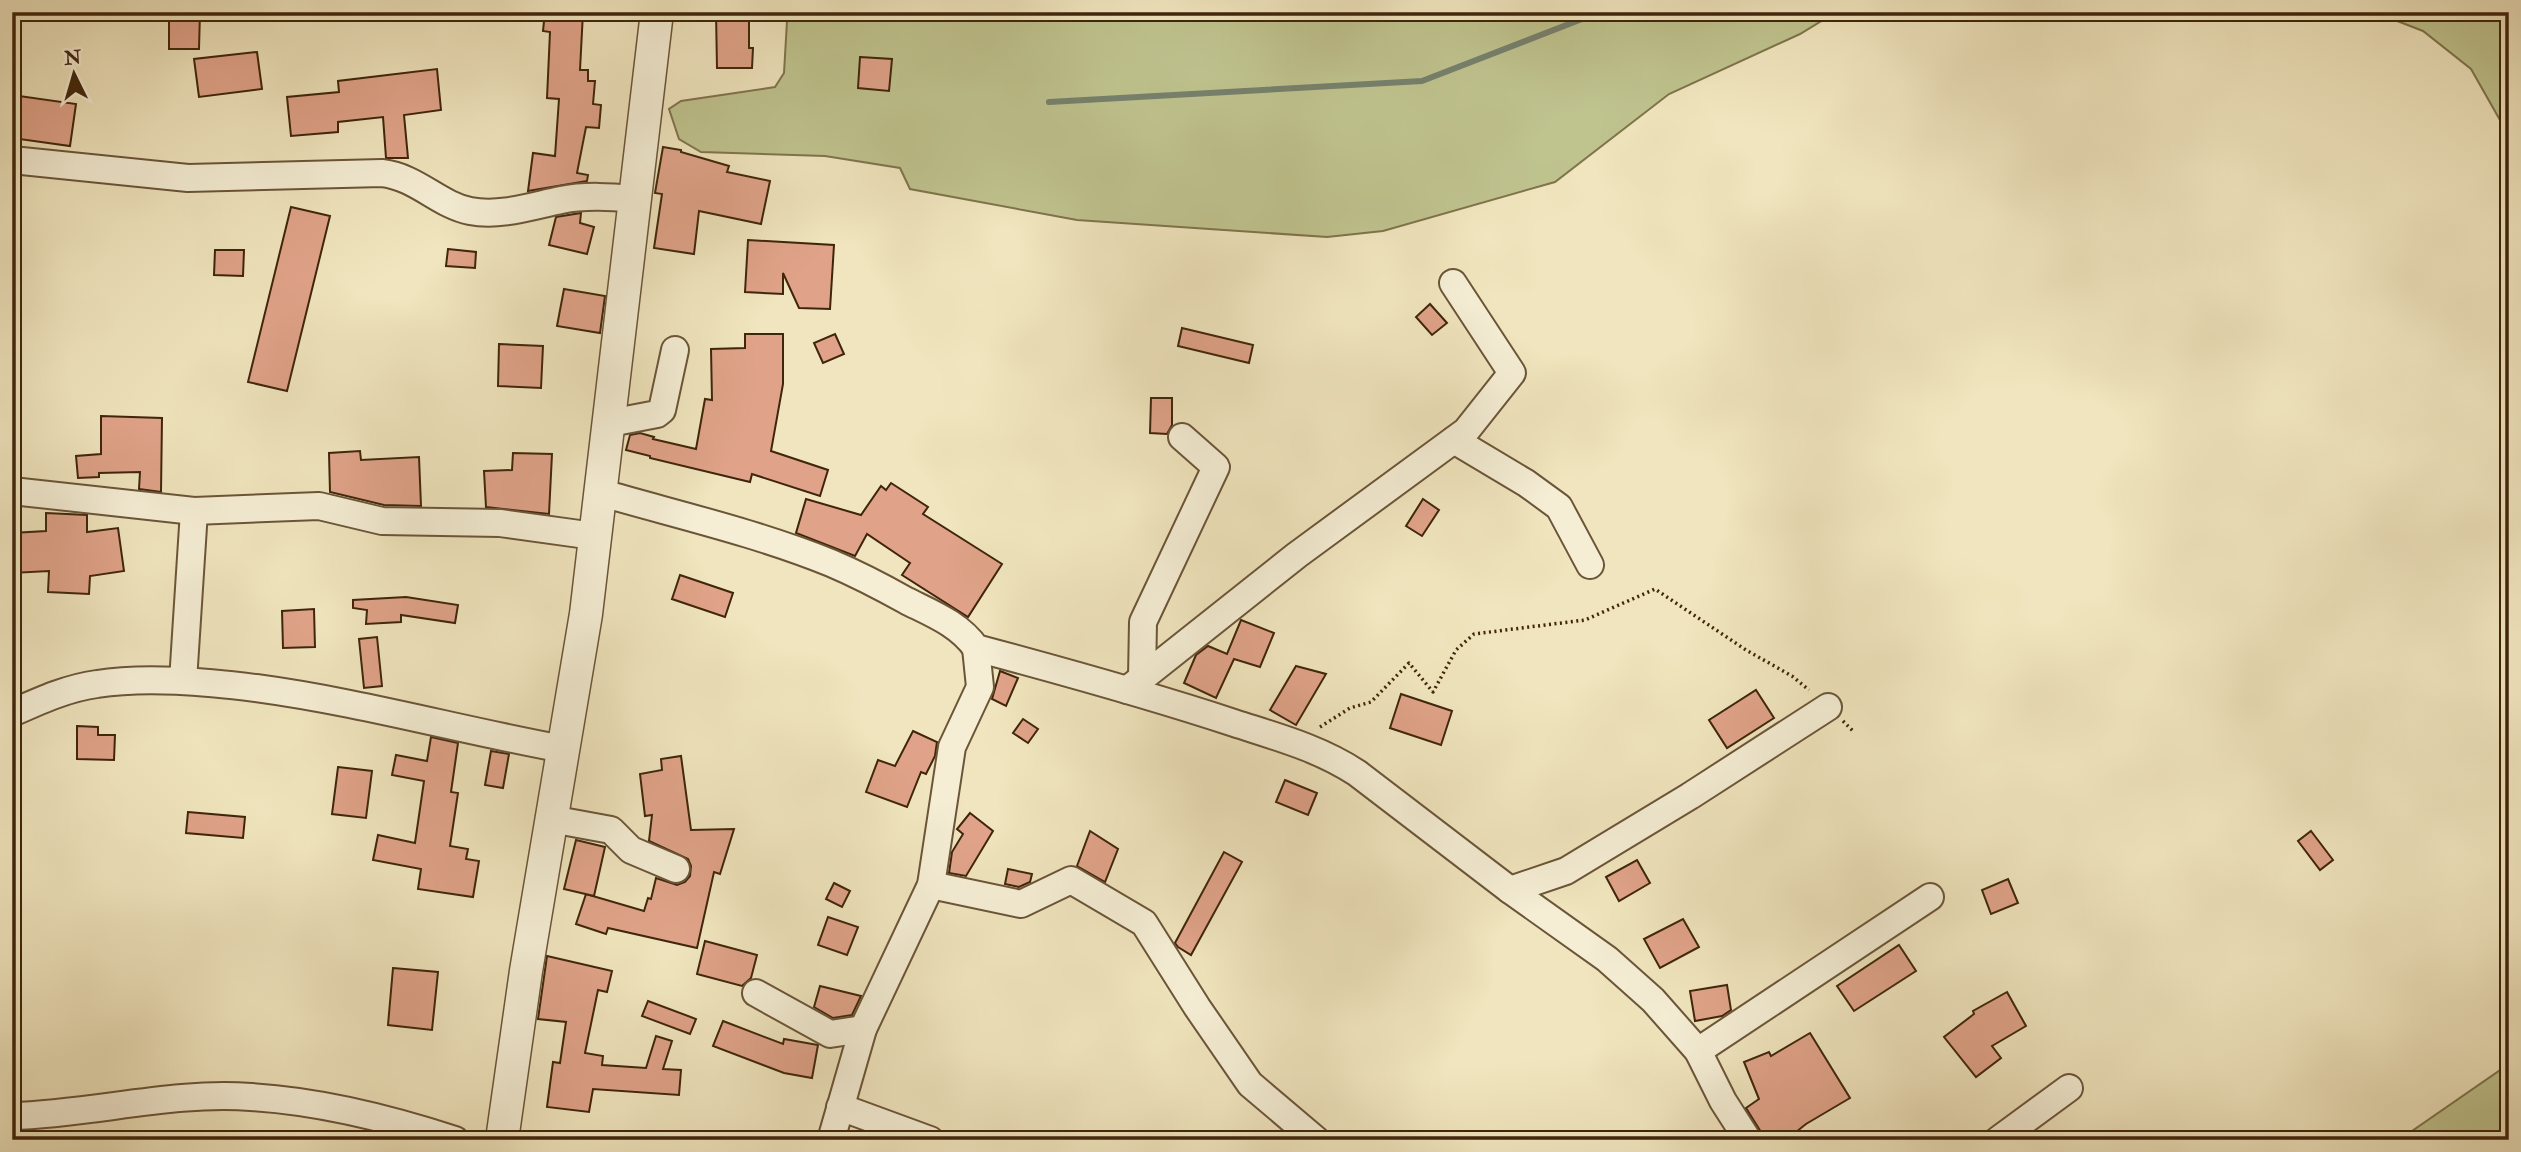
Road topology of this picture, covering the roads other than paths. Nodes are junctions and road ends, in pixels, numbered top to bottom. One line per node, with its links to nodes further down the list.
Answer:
1 (657, 12): 3 (street)
2 (12, 160): 3 (street)
3 (636, 199): 6 (street)
4 (1453, 283): 8 (street)
5 (675, 350): 6 (street)
6 (610, 423): 10 (street)
7 (1182, 437): 16 (street)
8 (1454, 440): 13 (street); 16 (street)
9 (12, 491): 11 (street)
10 (602, 493): 12 (street); 14 (street)
11 (194, 511): 12 (street); 15 (street)
12 (594, 536): 19 (street)
13 (1590, 565)
14 (976, 648): 16 (street); 22 (street)
15 (183, 681): 18 (street); 19 (street)
16 (1135, 684): 23 (street)
17 (1828, 707): 23 (street)
18 (12, 713)
19 (563, 749): 20 (street)
20 (551, 819): 21 (street); 33 (street)
21 (676, 869)
22 (931, 885): 26 (street); 31 (street)
23 (1510, 890): 27 (street)
24 (1930, 897): 27 (street)
25 (756, 993): 26 (street)
26 (863, 1029): 29 (street)
27 (1698, 1051): 36 (street)
28 (2069, 1087): 37 (street)
29 (840, 1107): 34 (street); 35 (street)
30 (12, 1115): 32 (street)
31 (1305, 1135)
32 (454, 1140)
33 (502, 1140)
34 (831, 1140)
35 (930, 1140)
36 (1748, 1140)
37 (1998, 1140)

